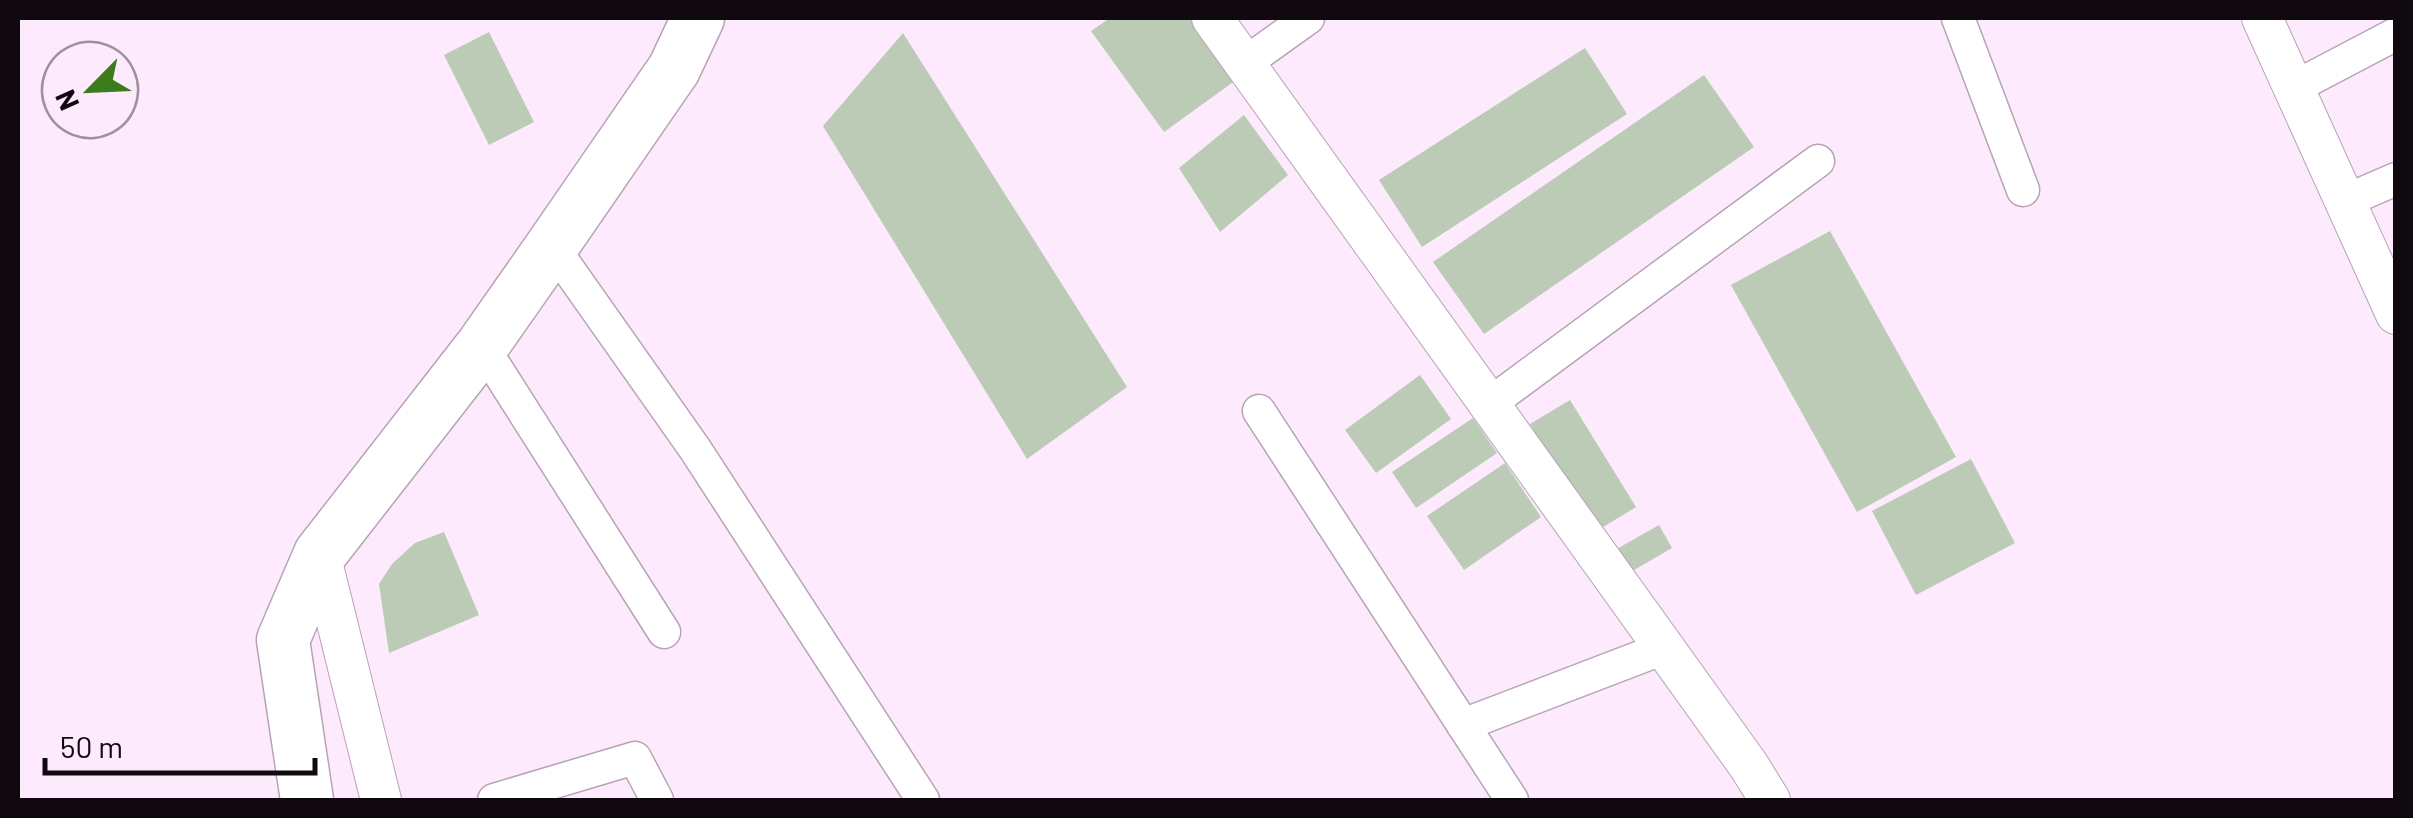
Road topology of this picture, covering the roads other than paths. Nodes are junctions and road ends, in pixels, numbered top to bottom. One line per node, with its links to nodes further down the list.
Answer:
1 (698, 18): 9 (main road)
2 (740, 18): 9 (main road)
3 (1212, 18): 8 (street)
4 (1308, 18): 8 (street)
5 (1958, 18): 13 (street)
6 (2262, 18): 10 (street)
7 (2396, 34): 10 (street)
8 (1244, 63): 18 (street)
9 (674, 69): 15 (main road)
10 (2293, 88): 14 (street)
11 (1818, 160): 18 (street)
12 (2396, 179): 14 (street)
13 (2023, 190)
14 (2343, 202): 16 (street)
15 (552, 246): 17 (main road); 28 (street)
16 (2396, 314)
17 (482, 346): 20 (main road); 21 (street)
18 (1489, 404): 22 (street)
19 (1259, 410): 23 (street)
20 (320, 554): 24 (main road); 25 (street)
21 (664, 632)
22 (1664, 648): 23 (street); 30 (street)
23 (1463, 725): 29 (street)
24 (308, 800)
25 (381, 800)
26 (494, 800): 27 (street)
27 (657, 800)
28 (922, 800)
29 (1512, 800)
30 (1770, 800)

